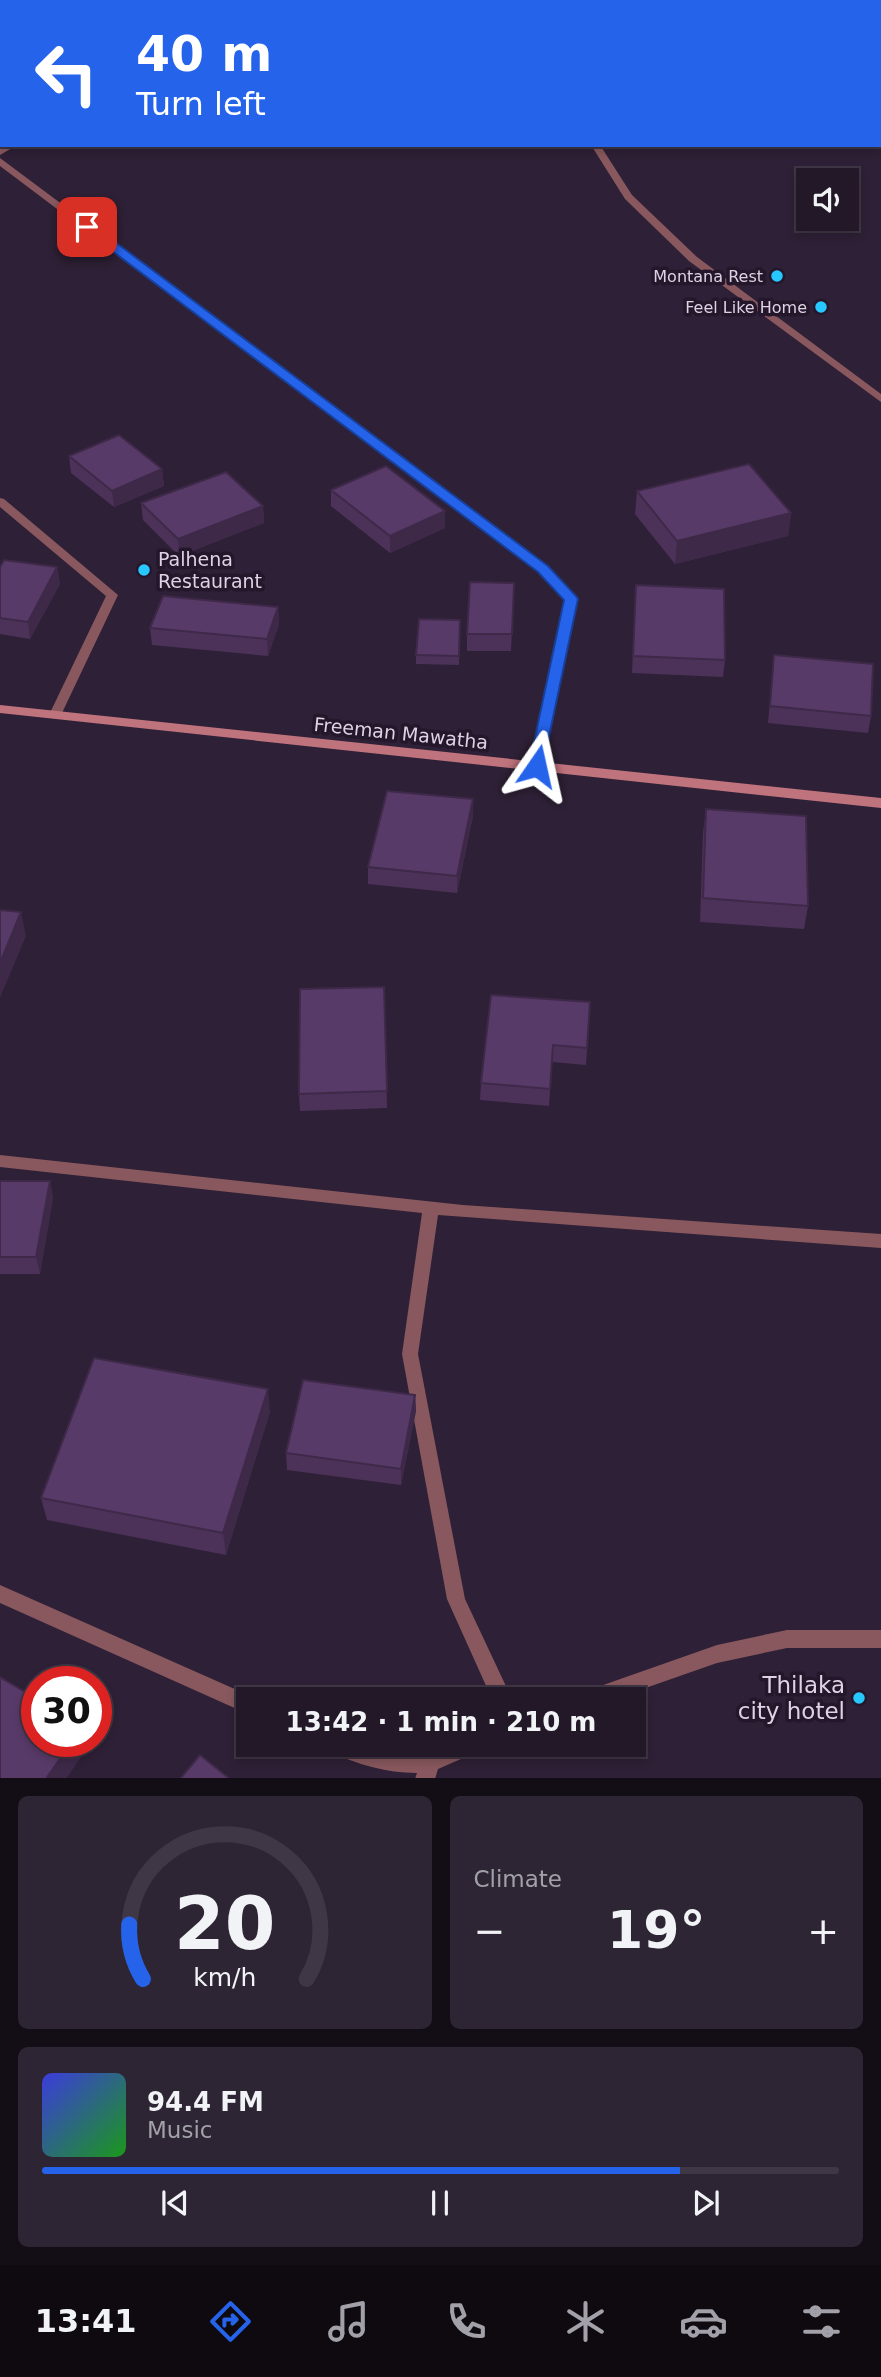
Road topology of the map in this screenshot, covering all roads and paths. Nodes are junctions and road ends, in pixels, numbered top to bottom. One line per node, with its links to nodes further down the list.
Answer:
1 (597, 147): 3 (street)
2 (0, 162): 7 (street)
3 (881, 399)
4 (0, 501): 6 (street)
5 (0, 709): 6 (street, Freeman Mawatha)
6 (55, 715): 7 (street, Freeman Mawatha)
7 (537, 766): 8 (street, Freeman Mawatha)
8 (881, 803)
9 (0, 1161): 10 (street)
10 (431, 1208): 11 (street); 14 (street)
11 (881, 1241)
12 (0, 1594): 16 (street)
13 (881, 1639): 15 (street)
14 (496, 1687)
15 (623, 1687)
16 (236, 1700)
17 (371, 1757): 19 (street)
18 (449, 1757): 19 (street)
19 (427, 1770)

